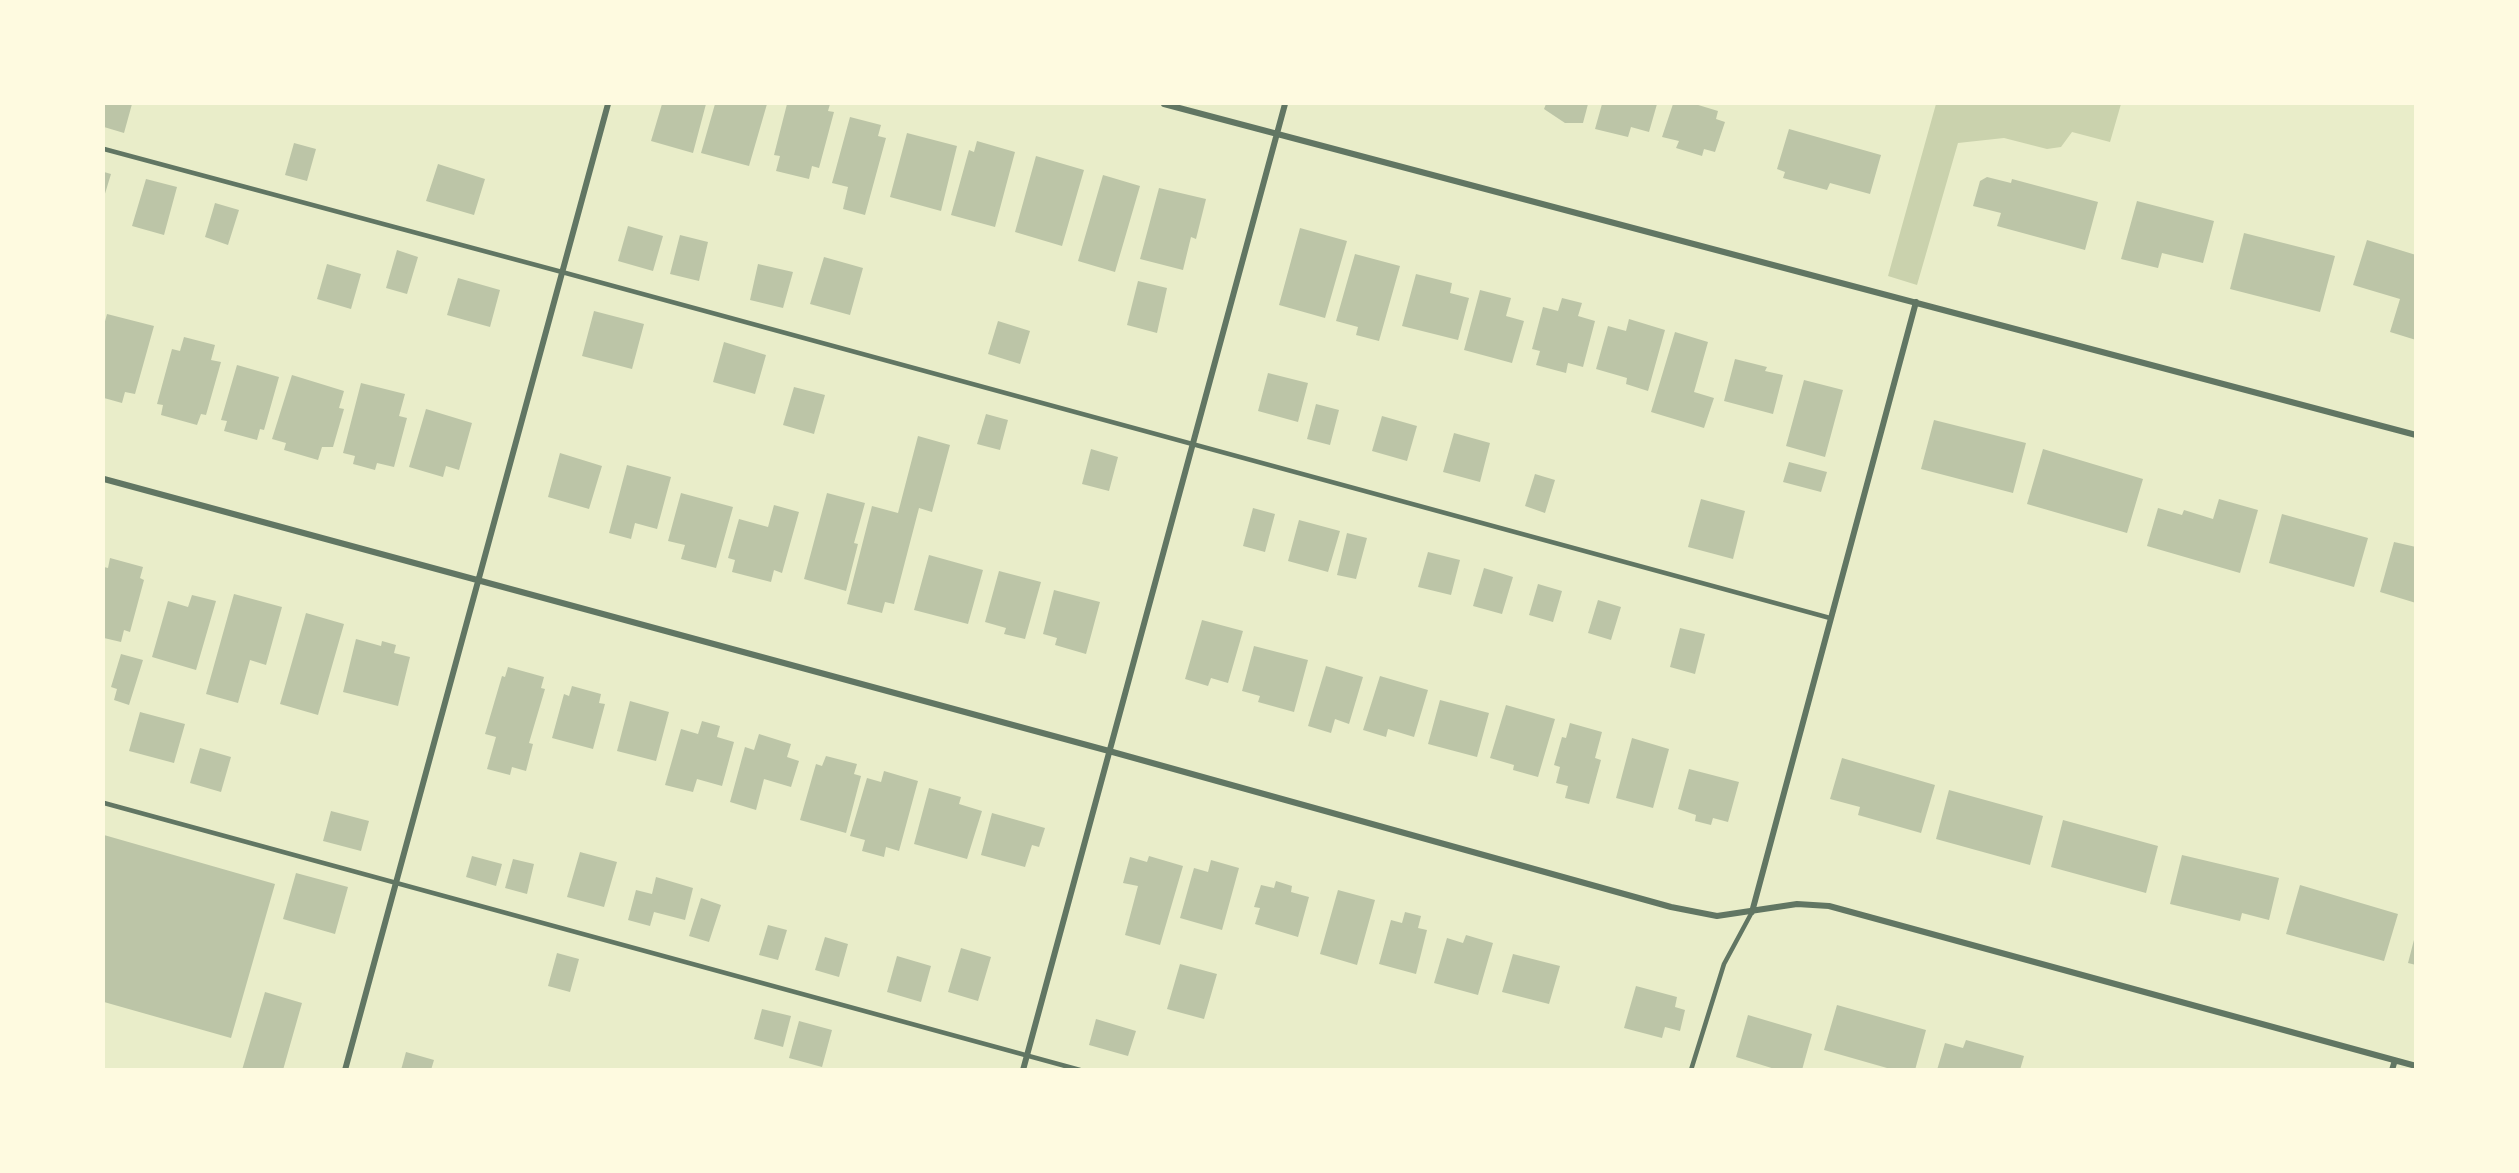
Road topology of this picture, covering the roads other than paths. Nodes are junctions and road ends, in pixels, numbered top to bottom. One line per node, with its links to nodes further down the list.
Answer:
1 (608, 104): 6 (street)
2 (1164, 104): 4 (street)
3 (1285, 104): 4 (street)
4 (1277, 134): 7 (street); 9 (street)
5 (104, 149): 6 (lane)
6 (562, 272): 9 (lane); 11 (street)
7 (1916, 302): 8 (street); 12 (street)
8 (2415, 435)
9 (1192, 445): 12 (lane); 13 (street)
10 (104, 479): 11 (street)
11 (478, 580): 13 (street); 15 (street)
12 (1830, 618): 16 (street)
13 (1109, 751): 16 (street); 17 (street)
14 (104, 803): 15 (lane)
15 (396, 883): 17 (lane); 20 (street)
16 (1752, 912): 18 (street); 23 (lane)
17 (1027, 1055): 21 (street); 22 (lane)
18 (2395, 1060): 19 (street); 24 (street)
19 (2415, 1066)
20 (345, 1070)
21 (1023, 1070)
22 (1080, 1070)
23 (1691, 1070)
24 (2392, 1070)

